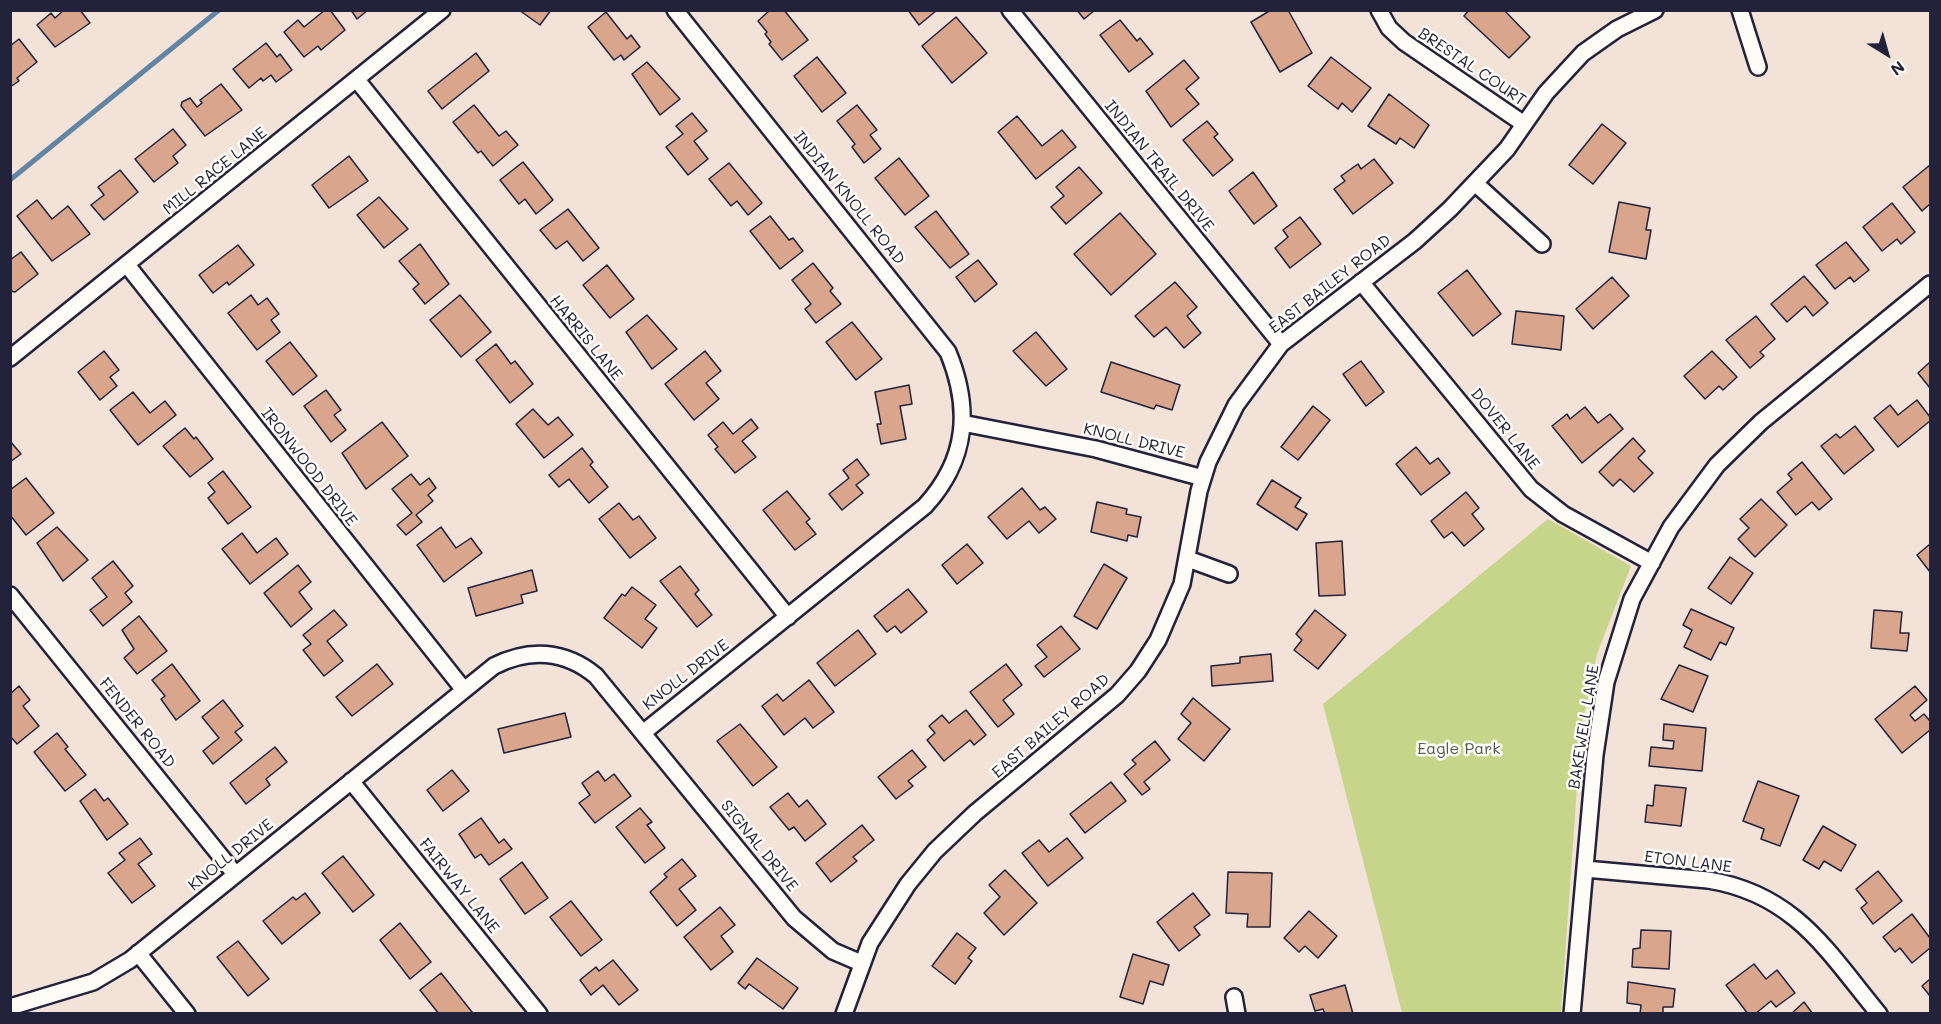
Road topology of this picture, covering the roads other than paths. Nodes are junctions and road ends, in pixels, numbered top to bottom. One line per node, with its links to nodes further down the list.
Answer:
1 (442, 10): 8 (street, MILL RACE LANE)
2 (675, 10): 17 (street, INDIAN KNOLL ROAD)
3 (1010, 10): 15 (street, INDIAN TRAIL DRIVE)
4 (1379, 10): 9 (street, BRESTAL COURT)
5 (1655, 10): 9 (street, EAST BAILEY ROAD)
6 (1740, 10): 7 (street)
7 (1758, 67)
8 (357, 80): 12 (street, MILL RACE LANE); 23 (street, HARRIS LANE)
9 (1524, 124): 10 (street, EAST BAILEY ROAD)
10 (1476, 184): 11 (street); 13 (street, EAST BAILEY ROAD)
11 (1542, 244)
12 (126, 265): 16 (street, MILL RACE LANE); 24 (street, IRONWOOD DRIVE)
13 (1361, 282): 15 (street, EAST BAILEY ROAD); 20 (street, DOVER LANE)
14 (1930, 284): 20 (street, BAKEWELL LANE)
15 (1281, 344): 18 (street, EAST BAILEY ROAD)
16 (10, 358)
17 (962, 423): 18 (street, KNOLL DRIVE); 23 (street, KNOLL DRIVE)
18 (1203, 478): 19 (street, EAST BAILEY ROAD)
19 (1188, 559): 21 (street); 30 (street, EAST BAILEY ROAD)
20 (1652, 563): 27 (street, BAKEWELL LANE)
21 (1230, 574)
22 (10, 595): 28 (street, FENDER ROAD)
23 (788, 617): 25 (street, KNOLL DRIVE)
24 (464, 690): 25 (street, KNOLL DRIVE); 26 (street, KNOLL DRIVE)
25 (644, 732): 30 (street, SIGNAL DRIVE)
26 (351, 781): 28 (street, KNOLL DRIVE); 34 (street, FAIRWAY LANE)
27 (1585, 869): 37 (street, BAKEWELL LANE); 38 (street, ETON LANE)
28 (235, 874): 29 (street, KNOLL DRIVE)
29 (138, 953): 32 (street, KNOLL DRIVE); 33 (street)
30 (861, 963): 35 (street, EAST BAILEY ROAD)
31 (1234, 997): 36 (street)
32 (10, 1007)
33 (187, 1014)
34 (539, 1014)
35 (843, 1014)
36 (1237, 1014)
37 (1572, 1014)
38 (1879, 1014)

